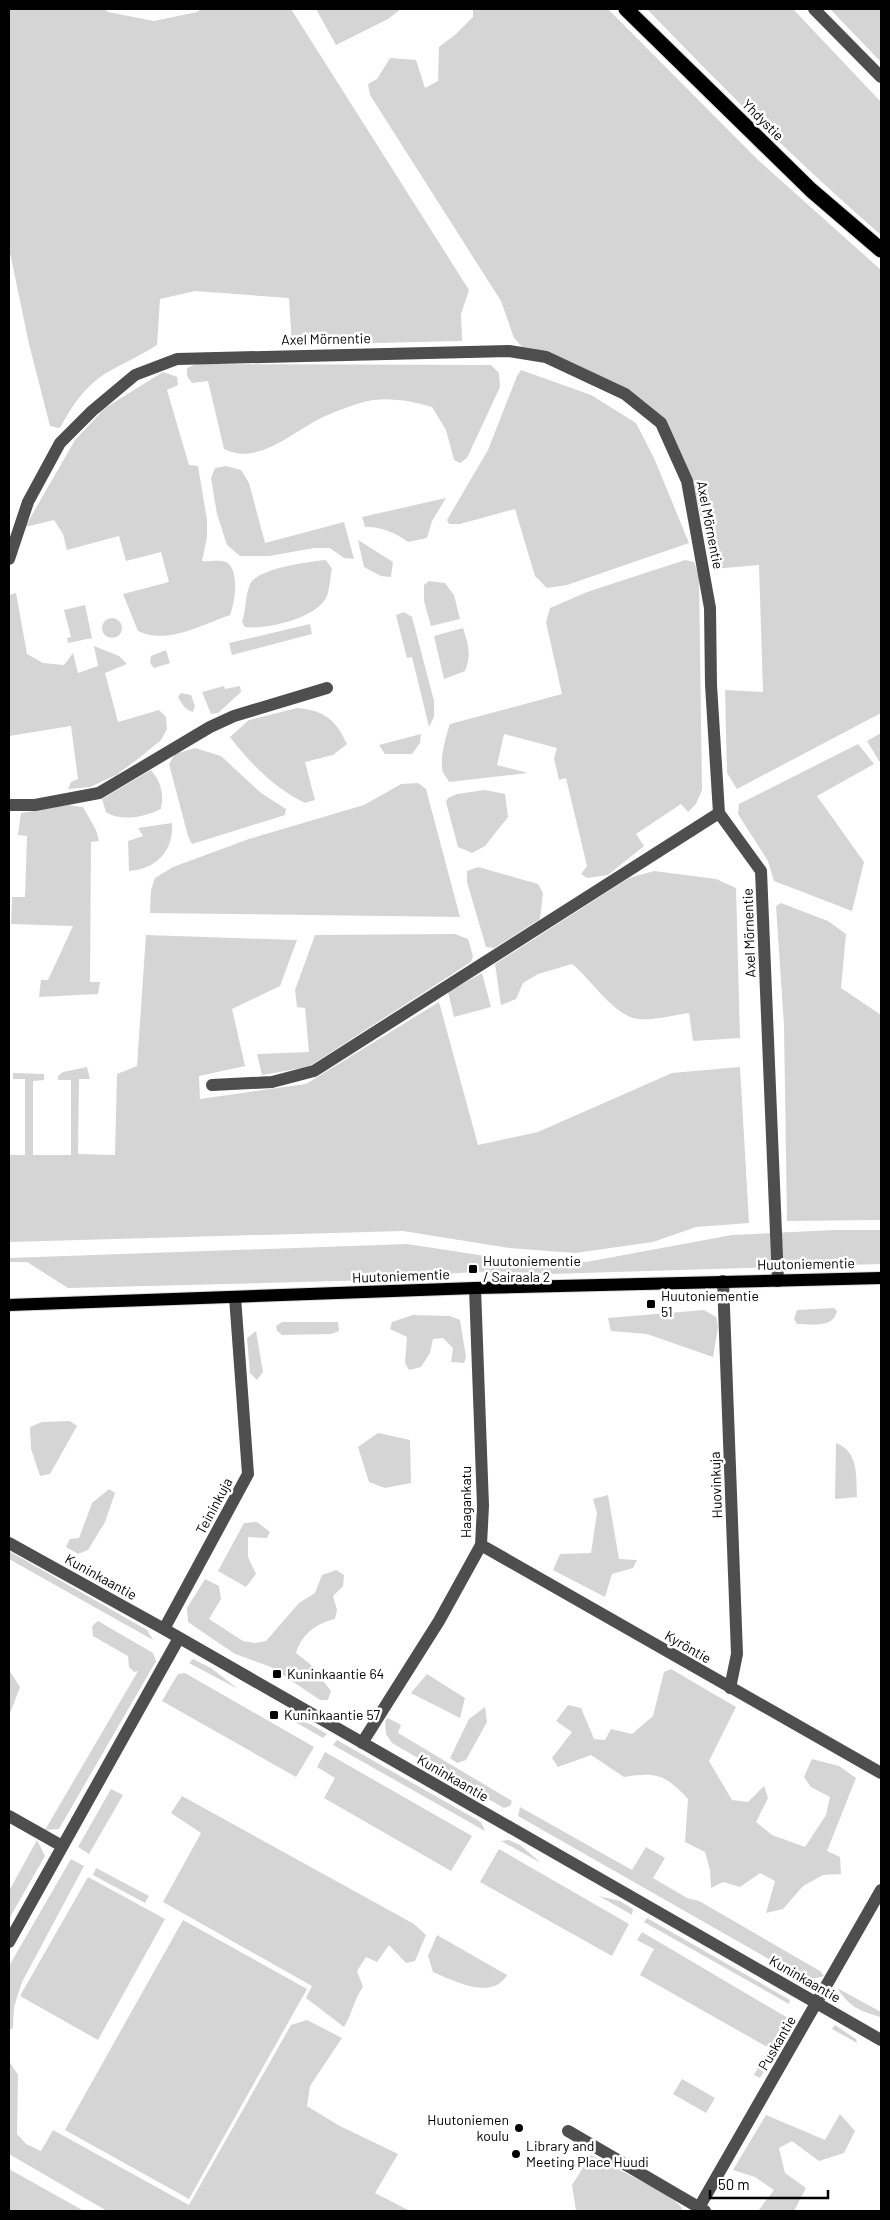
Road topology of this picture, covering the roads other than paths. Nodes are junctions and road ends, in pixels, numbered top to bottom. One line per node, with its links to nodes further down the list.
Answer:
1 (626, 9): 4 (highway, Yhdystie)
2 (814, 9): 3 (street)
3 (881, 77)
4 (881, 250)
5 (9, 559): 8 (street, Axel Mörnentie)
6 (327, 688): 7 (street)
7 (9, 805)
8 (719, 813): 9 (street); 12 (street, Axel Mörnentie)
9 (212, 1085)
10 (881, 1278): 12 (main road, Huutoniementie)
11 (724, 1281): 12 (main road, Huutoniementie); 13 (main road, Huutoniementie); 20 (street, Huovinkuja)
12 (778, 1281)
13 (475, 1288): 14 (main road, Huutoniementie); 17 (street, Haagankatu)
14 (234, 1297): 15 (main road, Huutoniementie); 18 (street, Teininkuja)
15 (9, 1303)
16 (9, 1543): 18 (street, Kuninkaantie)
17 (481, 1545): 20 (street, Kyröntie); 21 (street, Haagankatu)
18 (164, 1629): 19 (street, Kuninkaantie)
19 (179, 1638): 21 (street, Kuninkaantie); 24 (street)
20 (730, 1688): 22 (street, Kyröntie)
21 (362, 1743): 27 (street, Kuninkaantie)
22 (881, 1773)
23 (9, 1816): 24 (street)
24 (62, 1846): 26 (street)
25 (881, 1890): 27 (street, Puskantie)
26 (9, 1942)
27 (818, 2003): 28 (street, Kuninkaantie); 30 (street, Puskantie)
28 (881, 2040)
29 (568, 2131): 30 (street)
30 (700, 2210)

